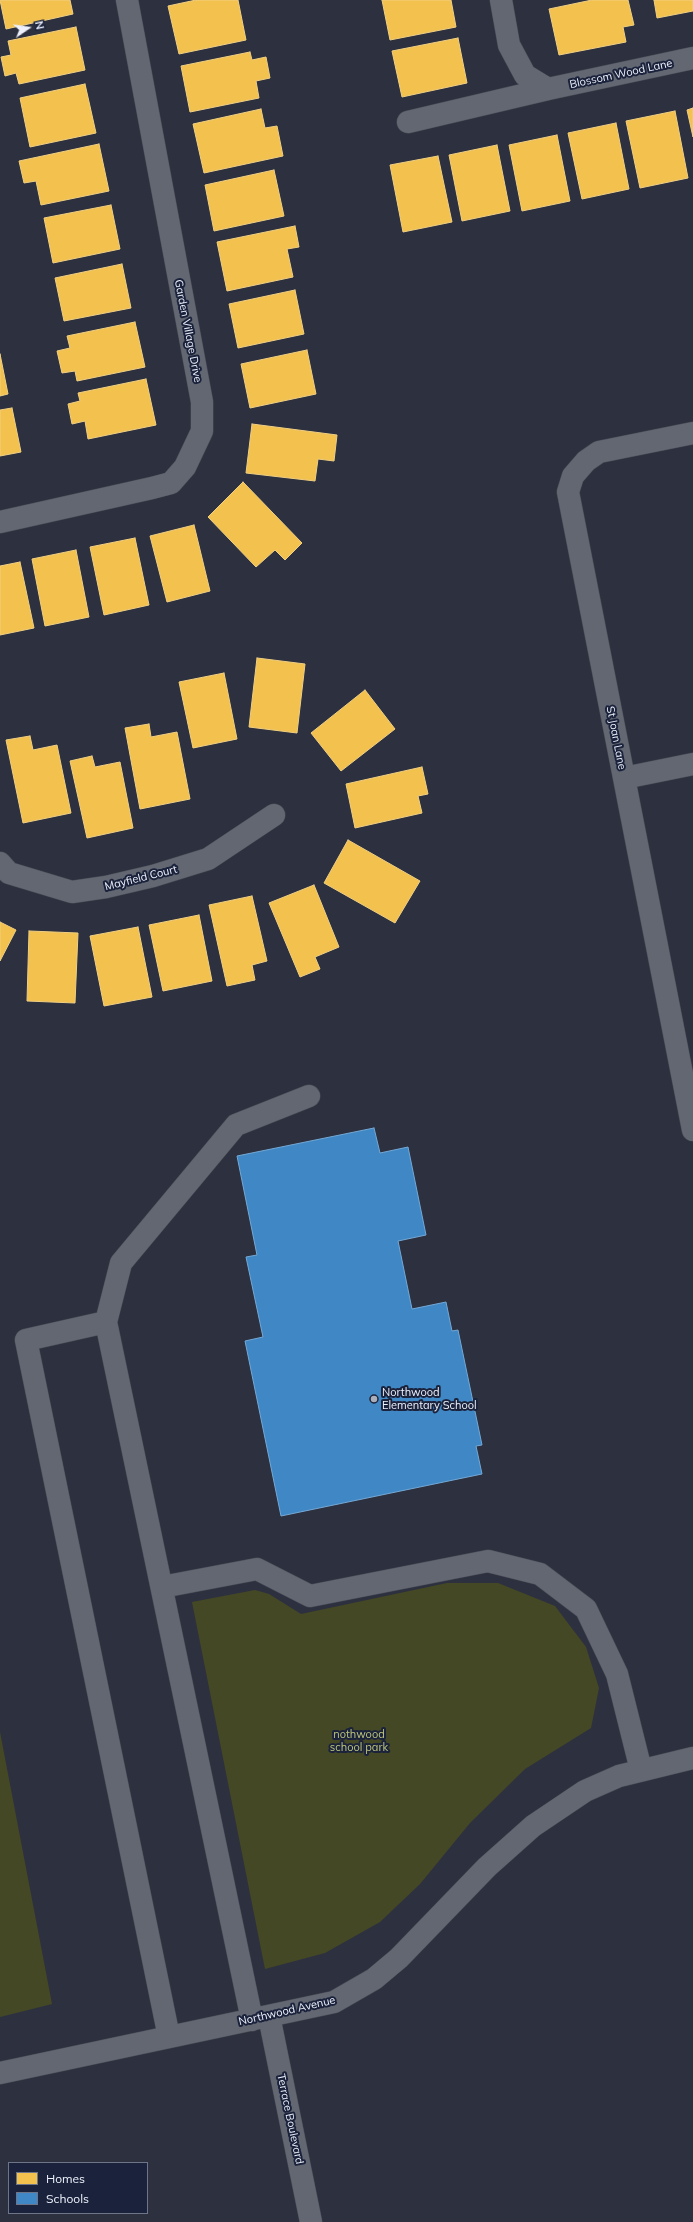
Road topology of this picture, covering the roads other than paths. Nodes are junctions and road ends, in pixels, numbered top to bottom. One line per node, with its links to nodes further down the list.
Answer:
1 (127, 0): 7 (street, Garden Village Drive)
2 (501, 0): 4 (street)
3 (693, 58): 4 (street, Blossom Wood Lane)
4 (548, 89): 5 (street, Blossom Wood Lane)
5 (408, 122)
6 (693, 433): 9 (street, St Joan Lane)
7 (0, 522)
8 (693, 764): 9 (street)
9 (624, 778): 13 (street, St Joan Lane)
10 (274, 815): 11 (street, Mayfield Court)
11 (0, 863)
12 (309, 1096): 15 (street)
13 (690, 1097): 14 (street, St Joan Lane)
14 (693, 1130)
15 (106, 1322): 16 (street, Terrace Boulevard); 20 (street)
16 (162, 1587): 18 (street); 19 (street, Terrace Boulevard)
17 (693, 1758): 18 (street, Northwood Avenue)
18 (641, 1770): 19 (street, Northwood Avenue)
19 (260, 2018): 20 (street, Northwood Avenue); 22 (street, Terrace Boulevard)
20 (169, 2037): 21 (street, Northwood Avenue)
21 (0, 2073)
22 (311, 2222)

